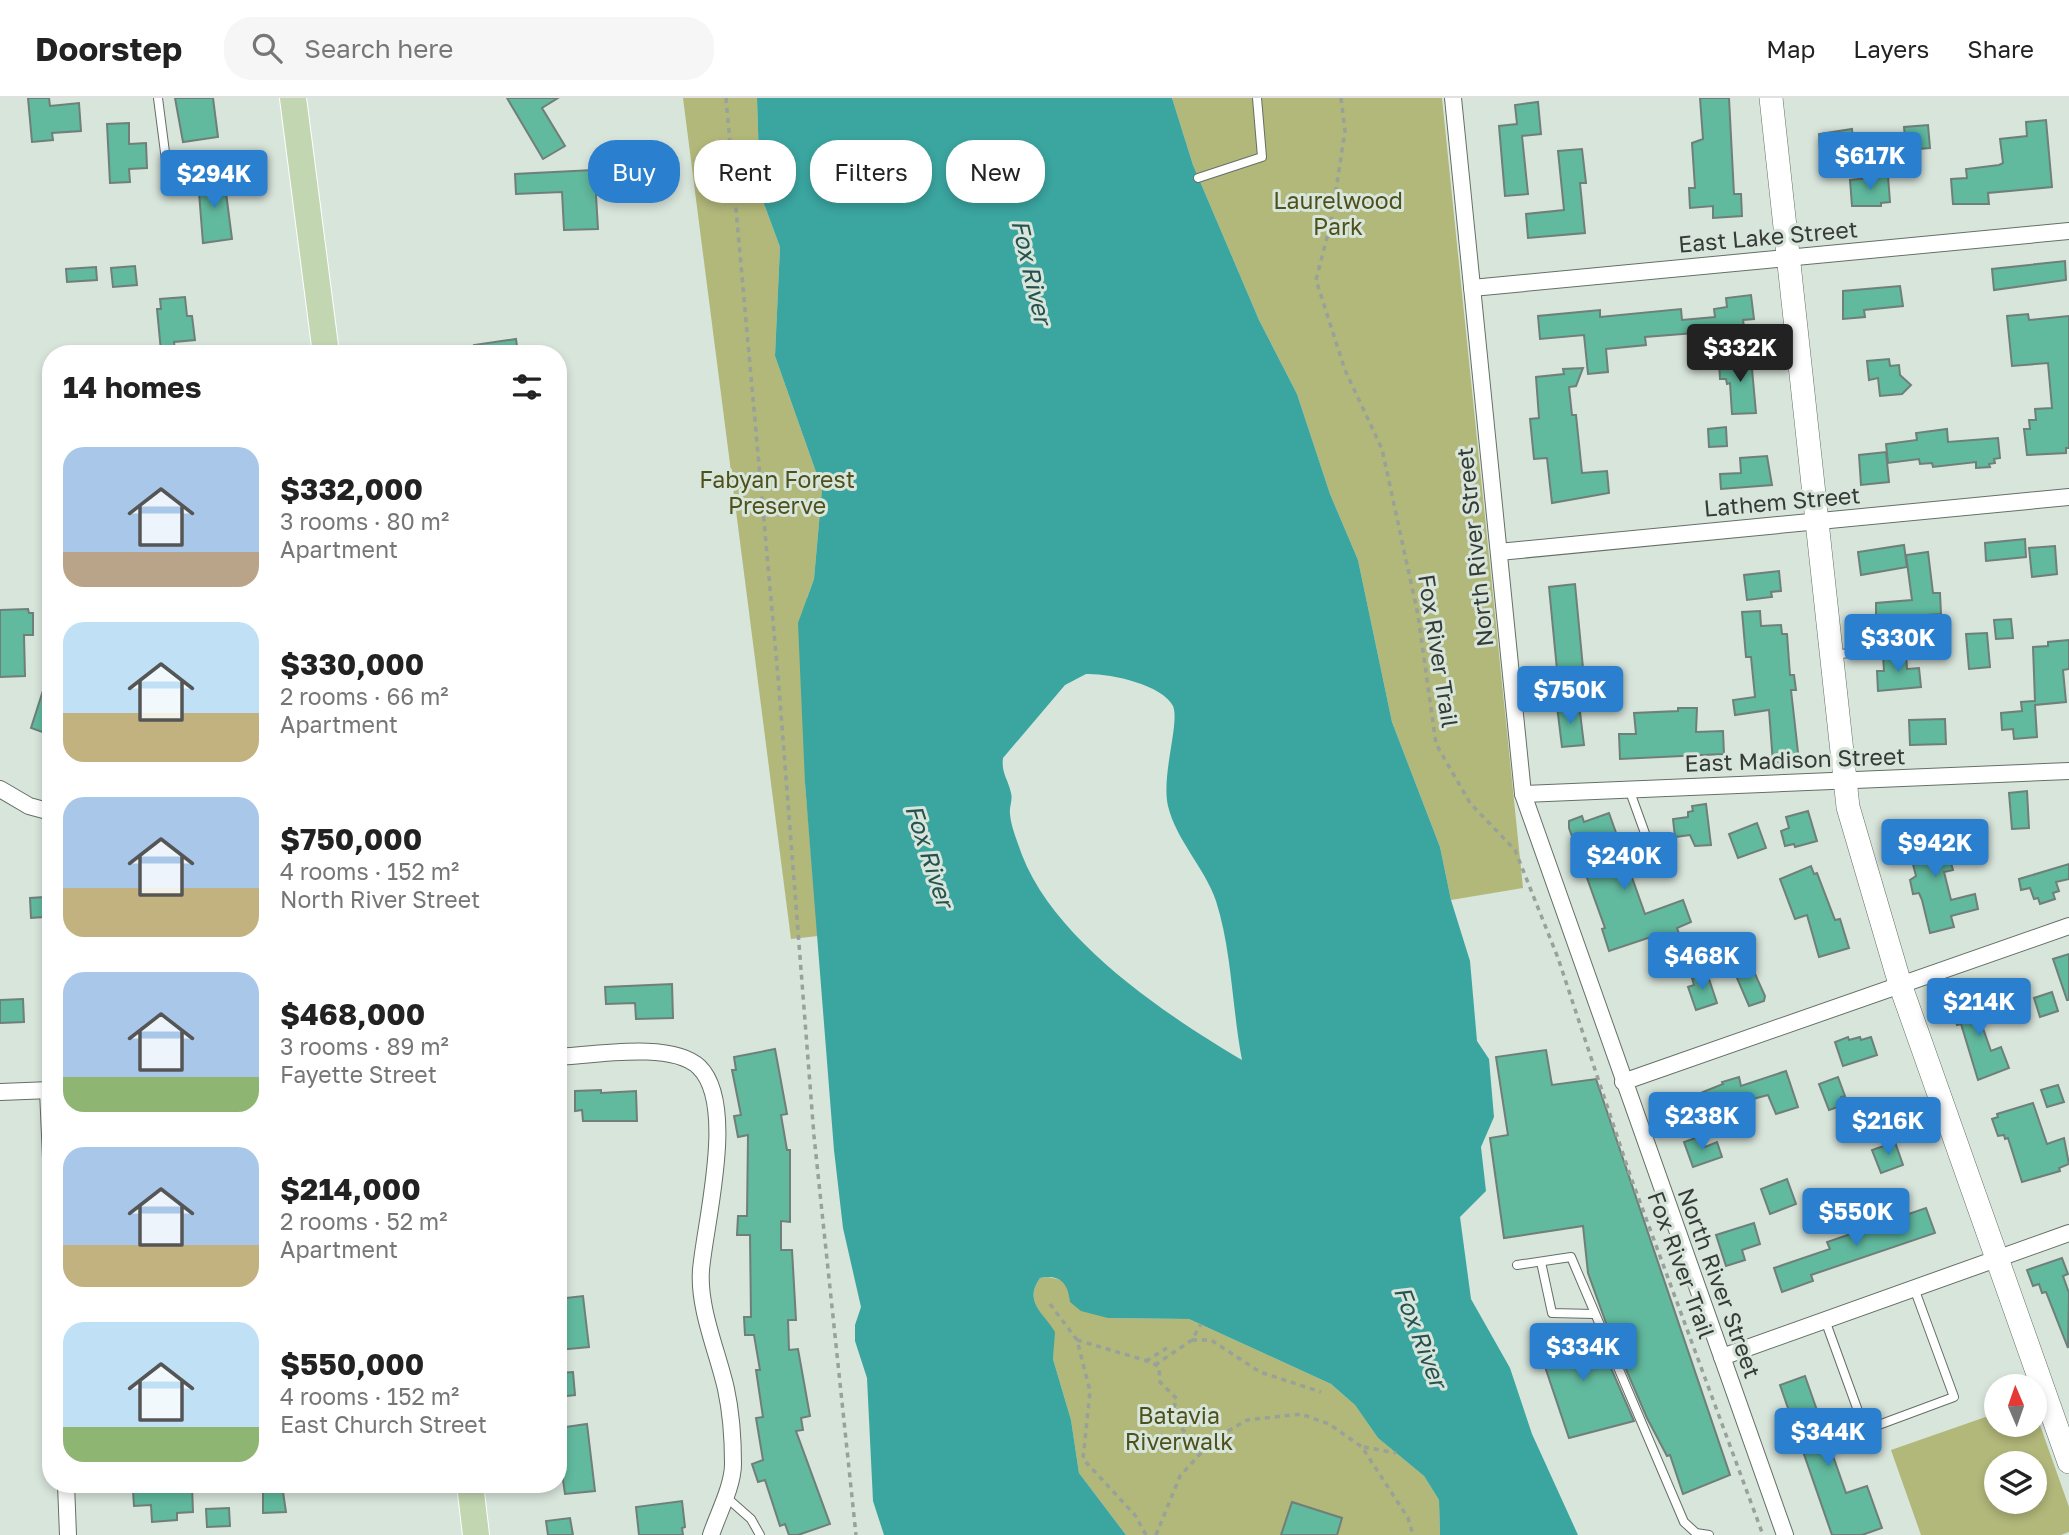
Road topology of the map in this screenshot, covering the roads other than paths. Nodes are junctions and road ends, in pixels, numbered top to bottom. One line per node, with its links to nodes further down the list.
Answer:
1 (158, 98): 6 (lane)
2 (293, 98): 11 (main road)
3 (1257, 98): 7 (lane)
4 (1453, 98): 10 (street, North River Street)
5 (1771, 98): 9 (main road)
6 (210, 168)
7 (1198, 177)
8 (2069, 231): 9 (street, East Lake Street)
9 (1788, 258): 10 (street, East Lake Street); 13 (main road)
10 (1472, 288): 14 (street, North River Street)
11 (325, 345)
12 (2069, 497): 13 (street, Lathem Street)
13 (1815, 522): 14 (street, Lathem Street); 16 (main road)
14 (1499, 552): 21 (street, North River Street)
15 (1938, 651): 16 (lane)
16 (1829, 655): 18 (main road)
17 (2069, 771): 18 (street, East Madison Street)
18 (1843, 780): 20 (street, East Madison Street); 25 (main road)
19 (0, 789): 22 (street)
20 (1629, 789): 21 (street, East Madison Street); 23 (lane)
21 (1523, 794): 27 (street, North River Street)
22 (42, 810)
23 (1659, 872)
24 (2069, 926): 25 (street)
25 (1900, 984): 27 (street); 31 (main road)
26 (567, 1057): 41 (street)
27 (1623, 1082): 37 (street, North River Street)
28 (42, 1090): 29 (street)
29 (0, 1092)
30 (2069, 1233): 31 (street)
31 (1996, 1259): 34 (street); 38 (main road)
32 (1541, 1262): 33 (lane); 35 (lane); 35 (lane)
33 (1517, 1265)
34 (1914, 1288): 36 (street); 36 (lane)
35 (1594, 1314): 46 (lane)
36 (1825, 1320): 37 (street)
37 (1722, 1357): 47 (street, North River Street)
38 (2069, 1462)
39 (66, 1493): 42 (street)
40 (471, 1493): 43 (main road)
41 (724, 1496): 44 (street); 45 (lane)
42 (68, 1535)
43 (476, 1535)
44 (711, 1535)
45 (760, 1535)
46 (1709, 1535)
47 (1785, 1535)

